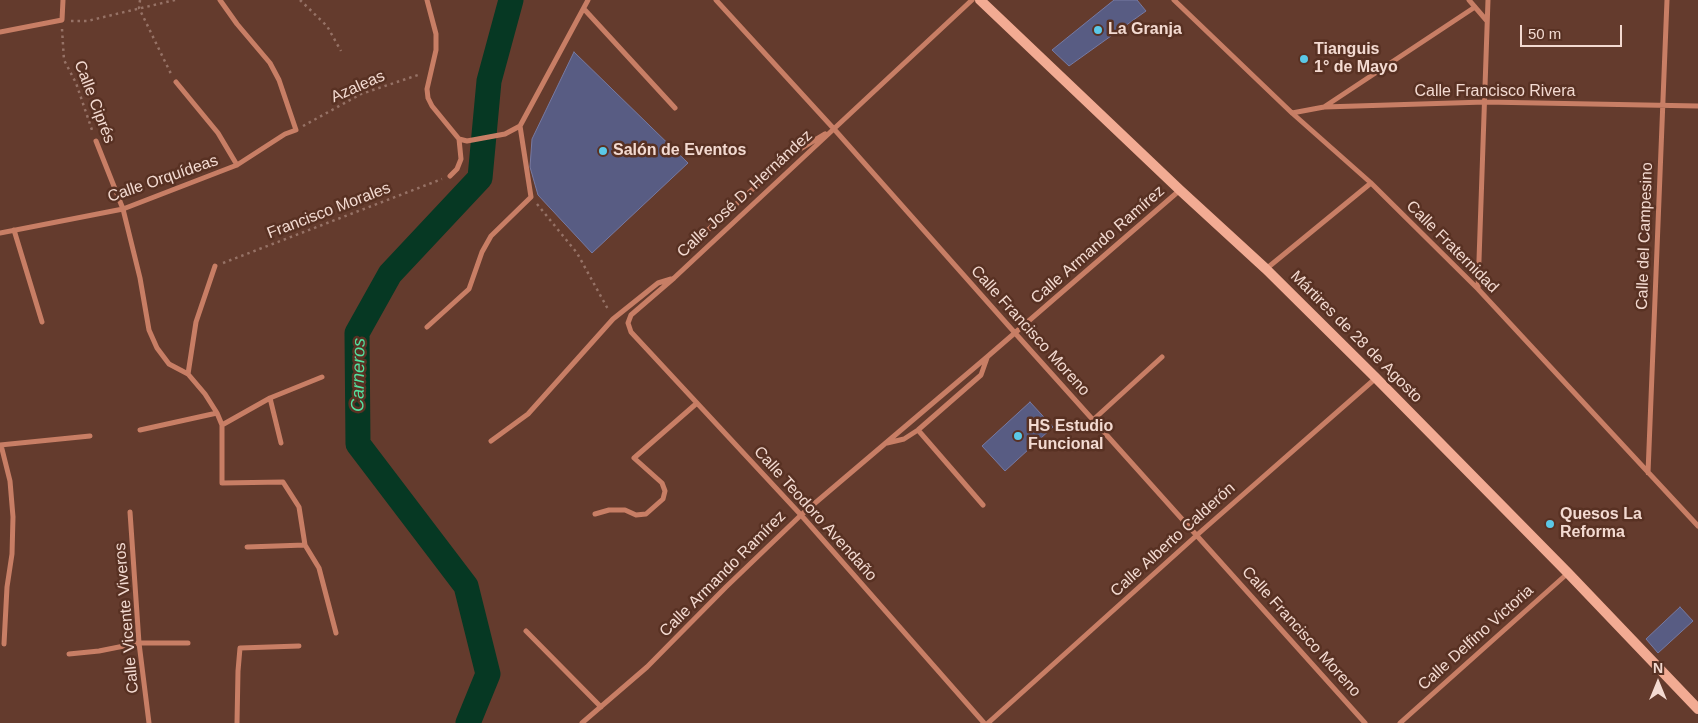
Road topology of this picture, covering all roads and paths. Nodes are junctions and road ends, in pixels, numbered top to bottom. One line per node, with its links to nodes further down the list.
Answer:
1 (63, 0): 18 (street)
2 (140, 0): 16 (path)
3 (175, 0): 16 (path)
4 (220, 0): 32 (street)
5 (300, 0): 21 (path)
6 (426, 0): 22 (street)
7 (588, 0): 17 (street)
8 (716, 0): 31 (street, Calle Francisco Moreno)
9 (972, 0): 31 (street, Calle José D. Hernández)
10 (980, 0): 38 (main road, Mártires de 28 de Agosto)
11 (1174, 0): 29 (street, Calle Fraternidad)
12 (1469, 0): 15 (street)
13 (1488, 0): 19 (street)
14 (1667, 0): 25 (street, Calle del Campesino)
15 (1474, 7): 19 (street); 27 (street)
16 (139, 8): 18 (path); 23 (path)
17 (584, 9): 28 (street); 30 (street)
18 (62, 20): 20 (street); 34 (path, Calle Ciprés)
19 (1487, 21): 24 (street)
20 (0, 32)
21 (341, 51)
22 (431, 70): 32 (path, Azaleas); 33 (street)
23 (176, 82): 35 (street)
24 (1485, 102): 25 (street, Calle Francisco Rivera); 27 (street, Calle Francisco Rivera); 47 (street)
25 (1662, 105): 26 (street, Calle Francisco Rivera); 70 (street, Calle del Campesino)
26 (1698, 106)
27 (1324, 107): 29 (street, Calle Francisco Rivera)
28 (675, 108)
29 (1292, 112): 37 (street, Calle Fraternidad)
30 (520, 126): 33 (street); 39 (street)
31 (834, 129): 43 (street, Calle José D. Hernández); 46 (street, Calle José D. Hernández); 52 (street, Calle Francisco Moreno)
32 (296, 130): 35 (street, Calle Orquídeas)
33 (459, 139): 36 (street)
34 (96, 141): 40 (street, Calle Ciprés)
35 (237, 165): 40 (street, Calle Orquídeas)
36 (450, 176): 44 (path, Francisco Morales)
37 (1371, 183): 45 (street); 47 (street, Calle Fraternidad)
38 (1180, 190): 45 (main road, Mártires de 28 de Agosto); 52 (street, Calle Armando Ramírez)
39 (531, 197): 48 (path); 51 (street)
40 (123, 209): 41 (street, Calle Orquídeas); 55 (street, Calle Ciprés)
41 (14, 230): 42 (street, Calle Orquídeas); 49 (street)
42 (0, 233)
43 (698, 239)
44 (215, 266): 55 (street)
45 (1266, 269): 57 (main road, Mártires de 28 de Agosto)
46 (674, 278): 48 (street, Calle José D. Hernández); 50 (street, Calle José D. Hernández)
47 (1478, 289): 70 (street, Calle Fraternidad)
48 (613, 319): 66 (street, Calle José D. Hernández)
49 (42, 322)
50 (628, 323): 59 (street, Calle Teodoro Avendaño)
51 (427, 326)
52 (1015, 333): 53 (street, Calle Armando Ramírez); 61 (street, Calle Francisco Moreno)
53 (987, 357): 64 (street, Calle Armando Ramírez); 68 (street, Calle Armando Ramírez)
54 (1162, 357): 61 (street)
55 (188, 374): 60 (street, Calle Ciprés)
56 (322, 377): 58 (street)
57 (1376, 378): 76 (street, Calle Alberto Calderón); 79 (main road, Mártires de 28 de Agosto)
58 (270, 398): 62 (street); 67 (street)
59 (697, 403): 73 (street); 74 (street, Calle Teodoro Avendaño)
60 (217, 413): 62 (street, Calle Ciprés); 63 (street)
61 (1093, 420): 76 (street, Calle Francisco Moreno)
62 (222, 425): 77 (street)
63 (140, 430)
64 (918, 430): 68 (street, Calle Armando Ramírez); 71 (street)
65 (90, 436): 69 (street)
66 (491, 441)
67 (281, 443)
68 (884, 444): 74 (street, Calle Armando Ramírez)
69 (1, 445): 84 (street)
70 (1648, 473): 75 (street, Calle Fraternidad)
71 (983, 505)
72 (130, 512): 82 (street, Calle Vicente Viveros)
73 (595, 514)
74 (801, 515): 87 (street, Calle Armando Ramírez); 92 (street, Calle Teodoro Avendaño)
75 (1698, 526)
76 (1197, 535): 93 (street, Calle Alberto Calderón); 94 (street, Calle Francisco Moreno)
77 (305, 545): 78 (street); 81 (street)
78 (246, 547)
79 (1568, 573): 88 (main road, Mártires de 28 de Agosto); 95 (street, Calle Delfino Victoria)
80 (526, 631): 87 (street)
81 (336, 633)
82 (139, 643): 83 (street); 86 (street); 89 (street, Calle Vicente Viveros)
83 (188, 643)
84 (4, 644)
85 (299, 646): 90 (street)
86 (69, 654)
87 (601, 707): 91 (street, Calle Armando Ramírez)
88 (1698, 709)
89 (149, 723)
90 (237, 723)
91 (582, 723)
92 (984, 723)
93 (988, 723)
94 (1365, 723)
95 (1400, 723)

